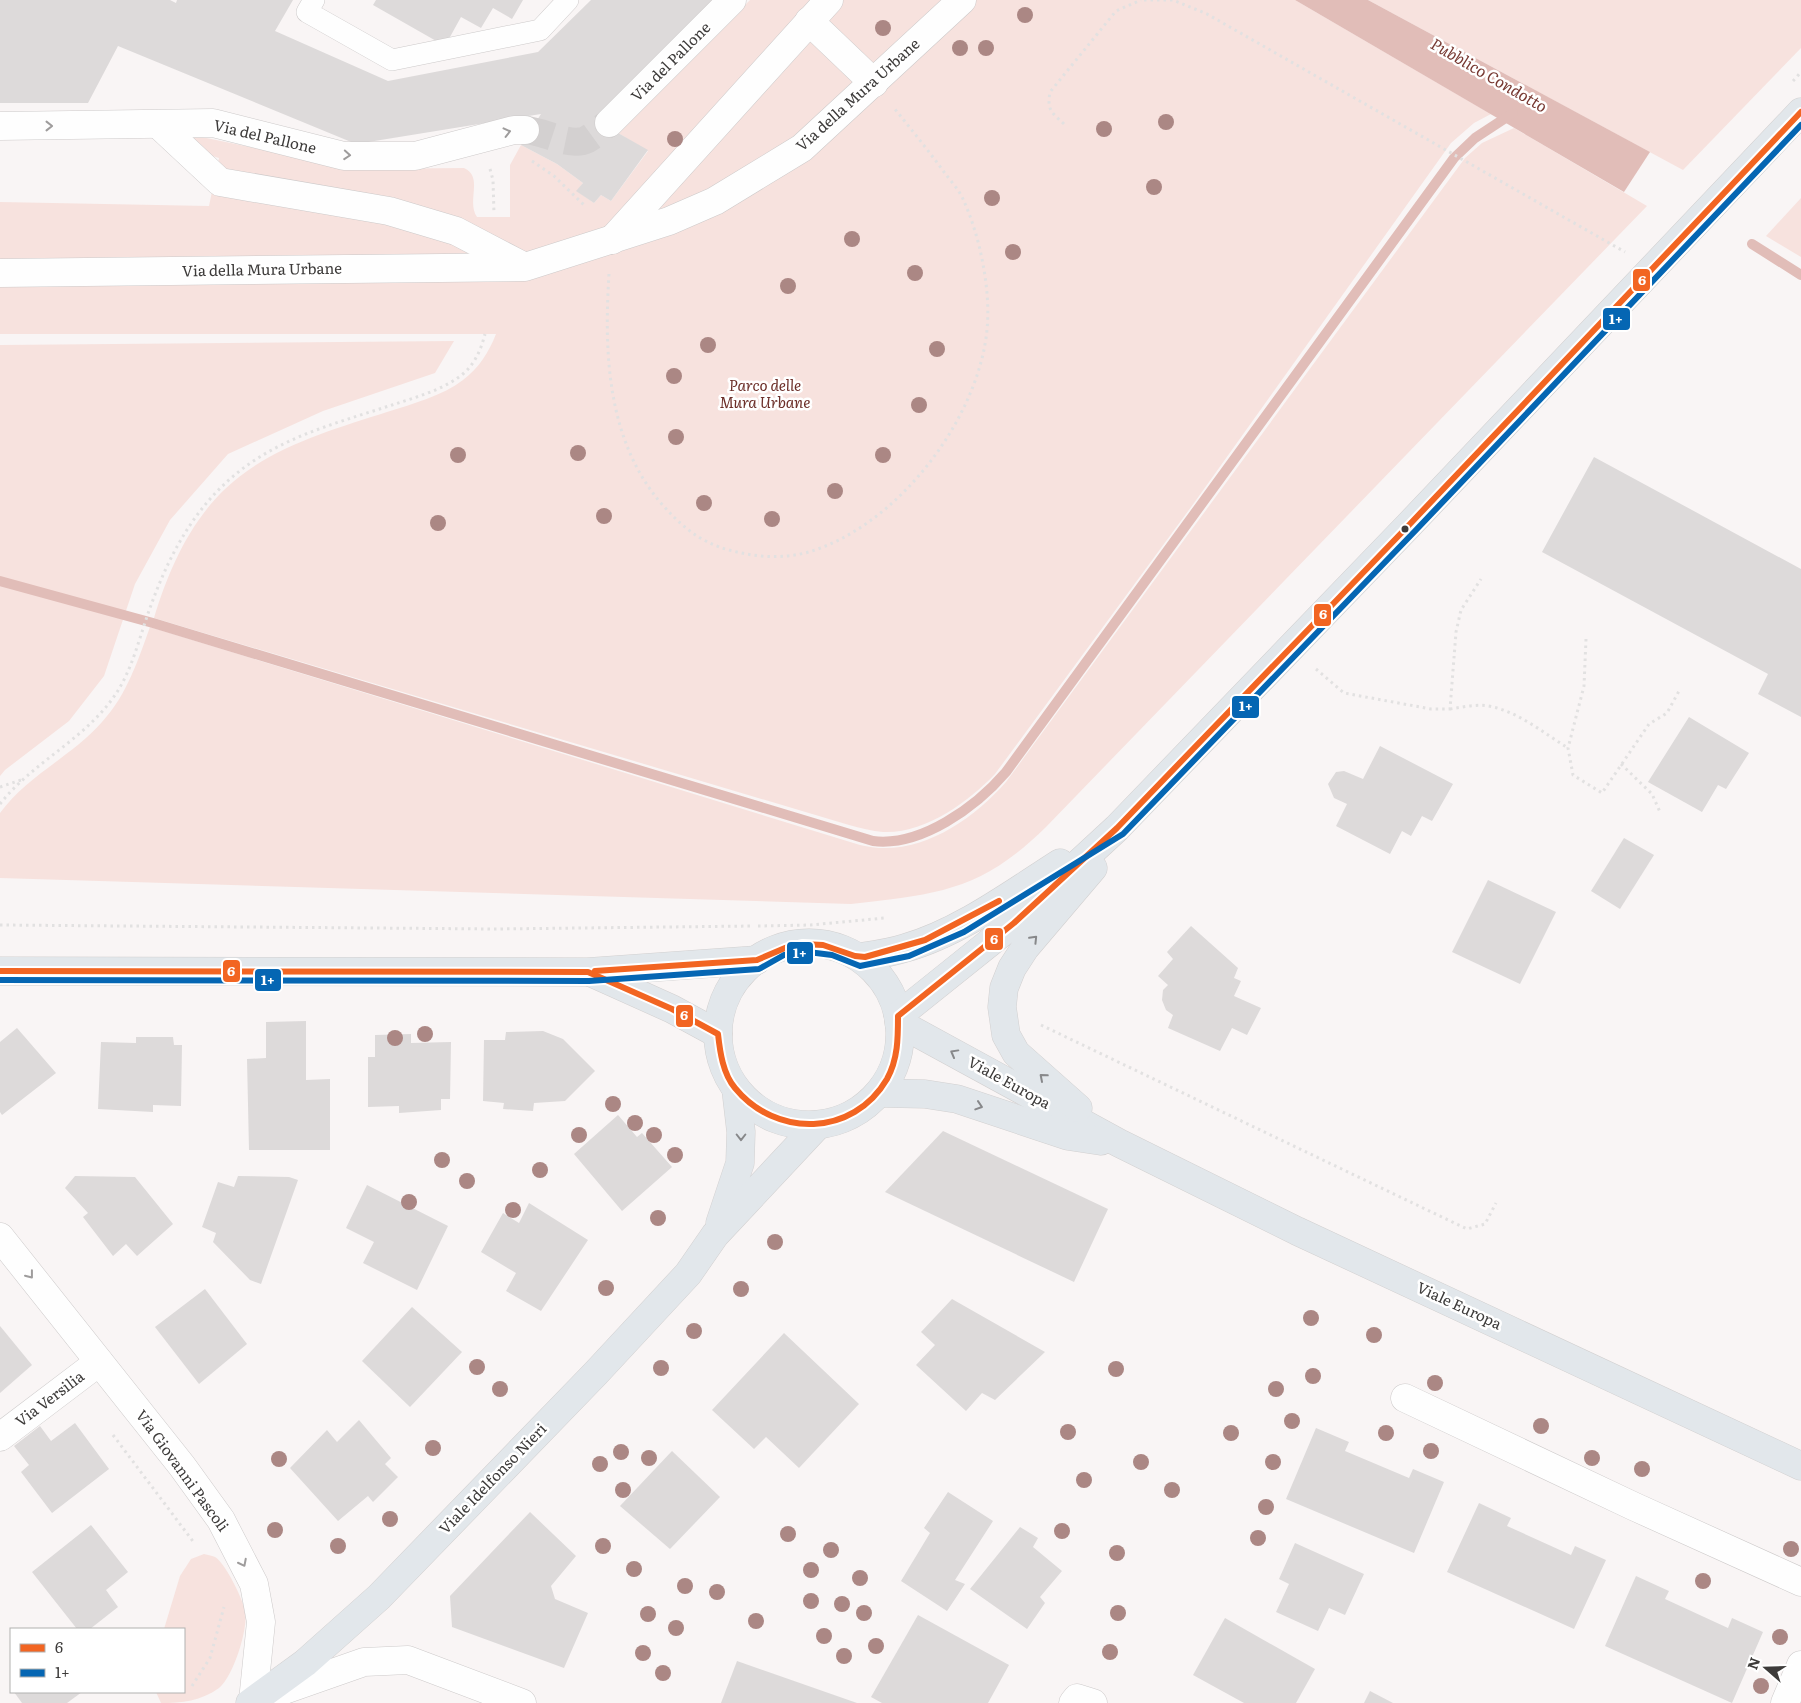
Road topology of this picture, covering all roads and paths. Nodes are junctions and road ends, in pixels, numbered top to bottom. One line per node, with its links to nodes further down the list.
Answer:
1 (314, 0): 2 (lane)
2 (568, 0)
3 (732, 0): 12 (street, Via del Pallone)
4 (829, 0): 7 (street)
5 (962, 0): 9 (street, Via della Mura Urbane)
6 (1142, 0): 13 (path); 21 (path)
7 (810, 21): 9 (street); 20 (street)
8 (1801, 72): 10 (path)
9 (874, 83): 20 (street, Via della Mura Urbane); 20 (path)
10 (1788, 86)
11 (1801, 112): 27 (main road)
12 (609, 123)
13 (1064, 124)
14 (0, 126): 15 (street, Via del Pallone, one-way to 15)
15 (160, 126): 17 (street, Via del Pallone, one-way to 17); 22 (street)
16 (525, 130): 17 (street, Via del Pallone, one-way to 16)
17 (488, 137): 18 (path); 19 (path)
18 (584, 205)
19 (494, 218)
20 (611, 241): 22 (street, Via della Mura Urbane)
21 (1621, 261)
22 (525, 267): 23 (street, Via della Mura Urbane)
23 (0, 273)
24 (485, 334): 32 (path)
25 (1481, 579): 29 (path)
26 (1586, 639): 30 (path)
27 (1292, 646): 29 (path); 36 (main road)
28 (1679, 692): 31 (path)
29 (1450, 709): 30 (path)
30 (1568, 748): 31 (path)
31 (1621, 764): 35 (path)
32 (24, 779): 33 (path); 34 (path)
33 (0, 787)
34 (0, 804)
35 (1660, 812)
36 (1117, 828): 39 (main road); 43 (main road); 49 (main road, one-way to 36)
37 (888, 918): 38 (path)
38 (0, 926)
39 (859, 957): 40 (main road); 43 (main road)
40 (757, 960): 42 (main road); 45 (main road)
41 (0, 971): 42 (main road)
42 (588, 972): 45 (main road)
43 (899, 1020): 47 (main road); 49 (main road, Viale Europa, one-way to 43)
44 (1041, 1025): 50 (path)
45 (718, 1034): 46 (main road)
46 (736, 1088): 48 (main road); 51 (main road, Viale Idelfonso Nieri, one-way to 51)
47 (880, 1093): 48 (main road); 49 (main road, Viale Europa, one-way to 49)
48 (818, 1125): 51 (main road, Viale Idelfonso Nieri)
49 (1119, 1143): 57 (main road, Viale Europa)
50 (1496, 1203)
51 (715, 1235): 63 (main road, Viale Idelfonso Nieri)
52 (0, 1237): 53 (street, Via Giovanni Pascoli, one-way to 53)
53 (99, 1362): 56 (street, Via Versilia); 63 (street, Via Giovanni Pascoli, one-way to 63)
54 (1405, 1398): 59 (street)
55 (108, 1428): 58 (path)
56 (0, 1437)
57 (1795, 1463)
58 (197, 1547)
59 (1801, 1582)
60 (225, 1606): 62 (path)
61 (1801, 1665): 67 (street)
62 (192, 1686)
63 (252, 1702): 64 (street)
64 (522, 1703)
65 (1073, 1703): 66 (street)
66 (1094, 1703)
67 (1785, 1703)

